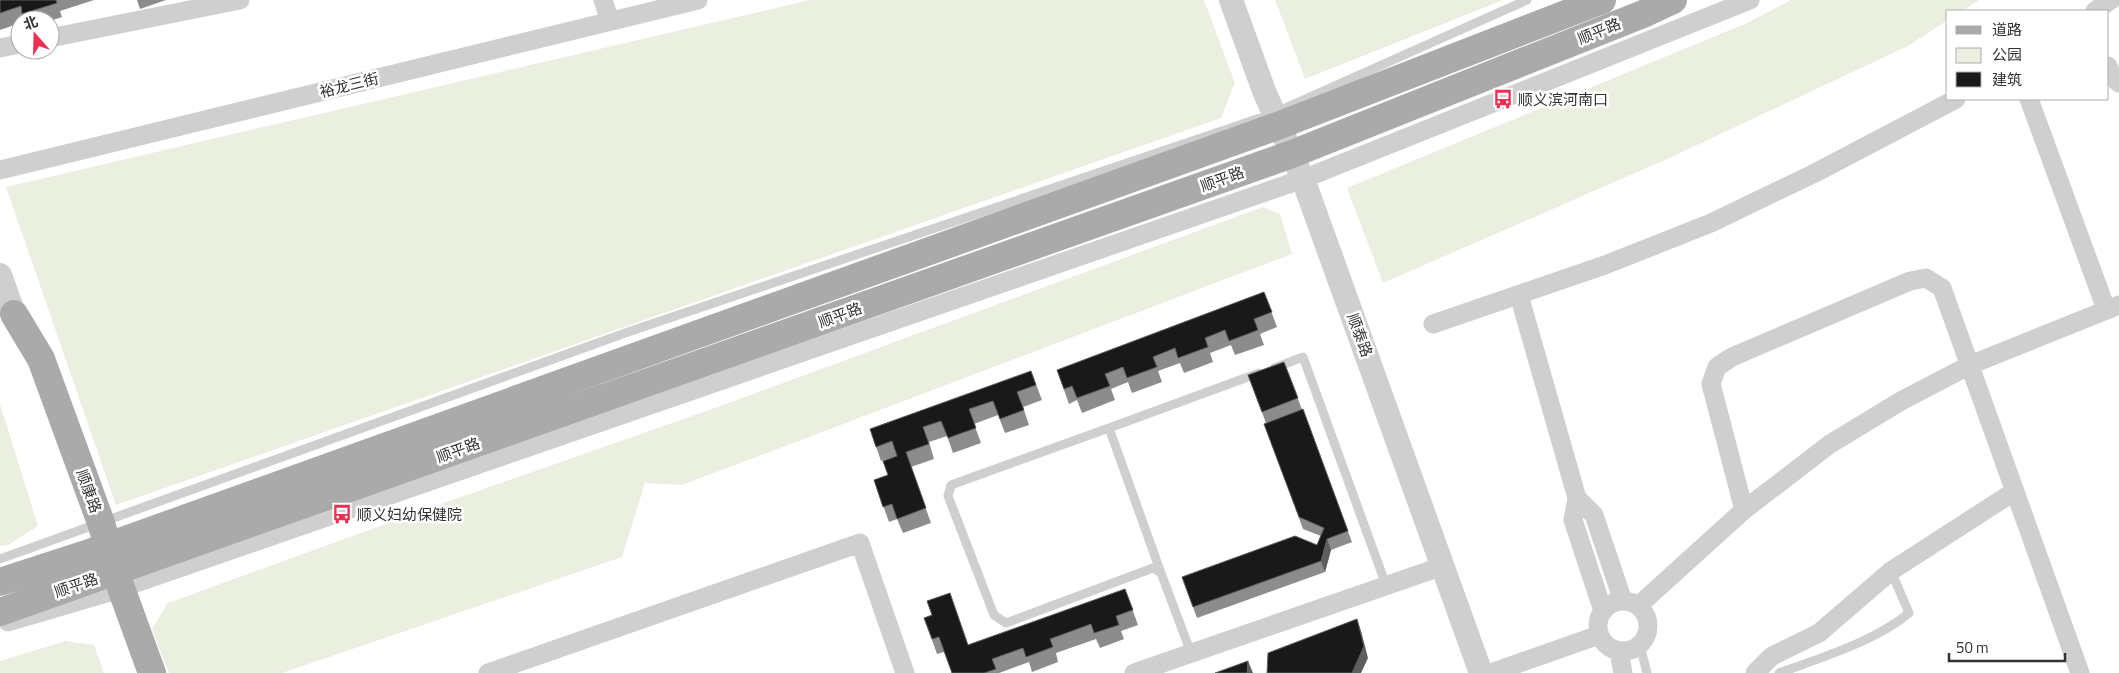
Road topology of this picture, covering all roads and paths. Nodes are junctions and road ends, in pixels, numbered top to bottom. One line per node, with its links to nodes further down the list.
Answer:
1 (240, 0): 12 (street)
2 (603, 0): 11 (street)
3 (698, 0): 11 (street, 裕龙三街)
4 (1231, 0): 17 (street, 顺泰路)
5 (1527, 0): 17 (lane)
6 (1602, 0): 17 (main road, 顺平路)
7 (1673, 0): 18 (main road, 顺平路)
8 (1750, 0): 20 (street)
9 (2111, 0): 10 (street)
10 (2096, 10)
11 (610, 21): 19 (street, 裕龙三街)
12 (60, 36)
13 (2109, 68): 14 (street)
14 (2119, 83)
15 (1954, 100): 22 (street)
16 (2029, 100): 23 (street)
17 (1277, 119): 18 (street, 顺泰路); 31 (main road, 顺平路)
18 (1292, 154): 20 (street, 顺泰路); 37 (main road, 顺平路)
19 (0, 170)
20 (1303, 179): 33 (street, 顺泰路); 37 (street)
21 (0, 275): 24 (street, 顺康路)
22 (1519, 295): 25 (street); 29 (street)
23 (2112, 307): 26 (street)
24 (14, 314): 31 (main road, 顺康路)
25 (1433, 324)
26 (1970, 365): 28 (street); 30 (street); 30 (street)
27 (1109, 428): 35 (lane); 35 (lane); 38 (lane)
28 (2015, 491): 34 (street); 58 (street)
29 (1578, 498): 39 (street); 40 (street)
30 (1744, 510): 39 (street)
31 (96, 537): 32 (lane); 36 (main road, 顺平路); 37 (main road, 顺康路)
32 (0, 559)
33 (1442, 566): 38 (street); 52 (street, 顺泰路)
34 (1891, 571): 56 (street); 57 (lane)
35 (1161, 573): 46 (lane)
36 (0, 582)
37 (111, 582): 41 (main road, 顺平路); 42 (street); 47 (main road, 顺康路); 48 (main road, 顺康路)
38 (1386, 585): 46 (street)
39 (1631, 603): 40 (street); 44 (street)
40 (1603, 611): 43 (street)
41 (0, 612)
42 (0, 625)
43 (1599, 635): 45 (street); 53 (street)
44 (1640, 646): 45 (street); 55 (lane)
45 (1619, 652): 54 (street)
46 (1191, 653): 51 (street)
47 (135, 673)
48 (152, 673)
49 (488, 673): 50 (street)
50 (905, 673)
51 (1134, 673)
52 (1481, 673)
53 (1491, 673)
54 (1624, 673)
55 (1647, 673)
56 (1755, 673)
57 (1779, 673)
58 (2080, 673)

